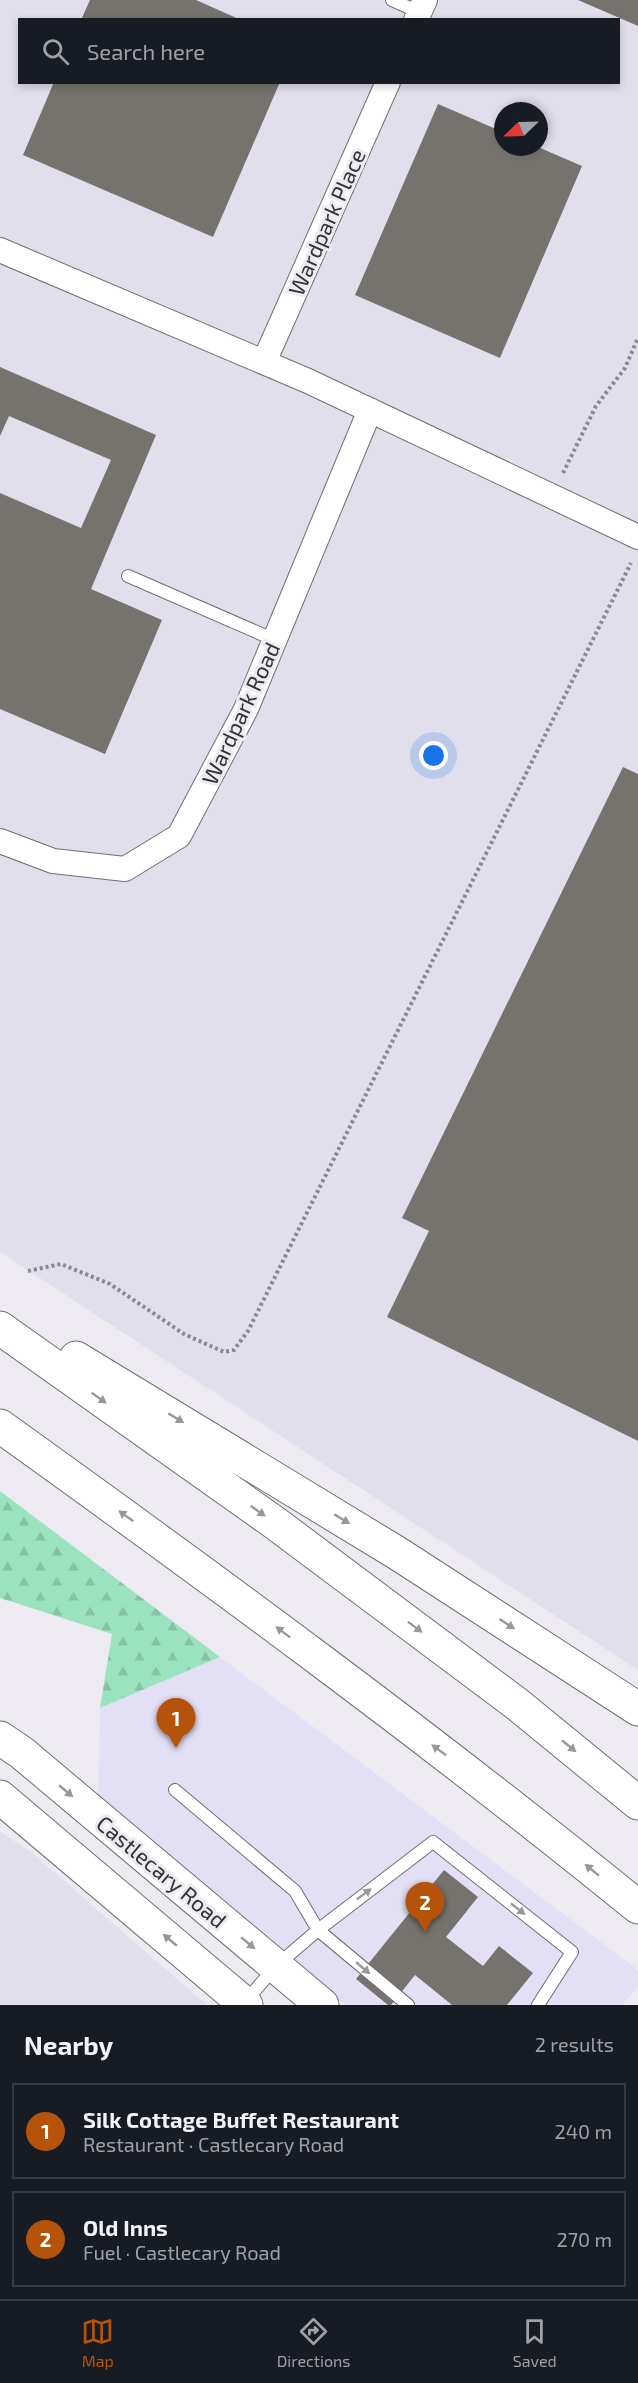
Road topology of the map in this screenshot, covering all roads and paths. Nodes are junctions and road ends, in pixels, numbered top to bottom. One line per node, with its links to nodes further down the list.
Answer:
1 (392, 0): 2 (lane)
2 (420, 10)
3 (387, 84): 6 (street, Wardpark Place)
4 (0, 250): 6 (street)
5 (638, 338): 8 (path)
6 (264, 362): 7 (street)
7 (370, 410): 8 (street); 12 (street, Wardpark Road)
8 (552, 496): 9 (street)
9 (638, 537)
10 (633, 560): 14 (path)
11 (128, 576): 12 (lane)
12 (275, 640): 13 (street, Wardpark Road)
13 (0, 841)
14 (28, 1271)
15 (0, 1311): 18 (main road, one-way to 18)
16 (0, 1328): 22 (main road, one-way to 22)
17 (0, 1426): 23 (main road, one-way to 17)
18 (638, 1709)
19 (0, 1738): 25 (main road, Castlecary Road, one-way to 25)
20 (176, 1790): 24 (lane)
21 (0, 1797): 26 (main road, one-way to 21)
22 (638, 1803)
23 (638, 1907)
24 (318, 1930): 25 (lane); 28 (lane, one-way to 28); 29 (lane, one-way to 29)
25 (276, 1966): 26 (lane); 27 (main road, Castlecary Road)
26 (245, 2004)
27 (322, 2005)
28 (408, 2005)
29 (538, 2005)

